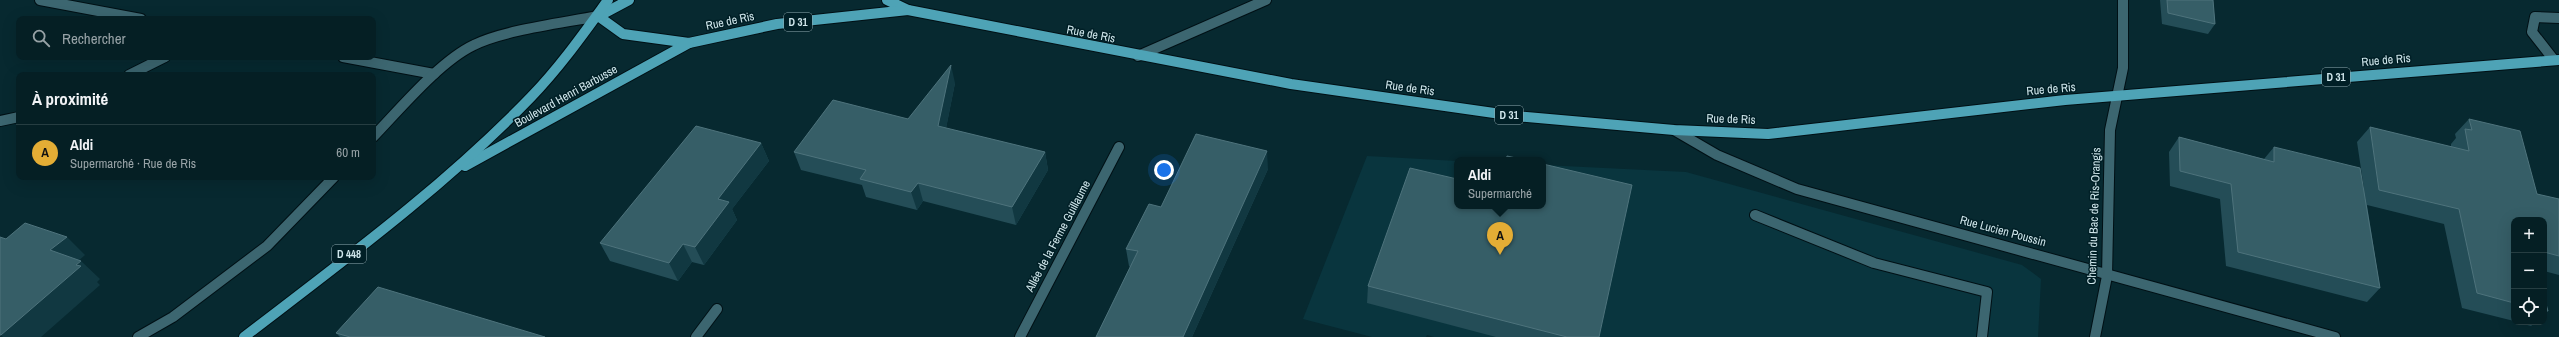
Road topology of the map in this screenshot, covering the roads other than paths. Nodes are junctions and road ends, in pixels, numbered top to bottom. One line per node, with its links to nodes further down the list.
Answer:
1 (40, 0): 8 (street)
2 (608, 0): 9 (main road, D 448)
3 (629, 0): 9 (main road)
4 (887, 0): 7 (main road, Rue de Ris / D 31)
5 (1266, 0): 12 (street)
6 (2123, 0): 18 (street, Chemin du Bac de Ris-Orangis)
7 (908, 10): 11 (main road, Rue de Ris / D 31); 12 (main road, Rue de Ris / D 31)
8 (125, 16)
9 (598, 16): 11 (main road, Rue de Ris / D 31); 17 (street); 24 (main road, Boulevard Henri Barbusse / D 448)
10 (2559, 18): 15 (street)
11 (689, 43): 24 (main road, Boulevard Henri Barbusse)
12 (1138, 56): 21 (main road, Rue de Ris / D 31)
13 (159, 60): 16 (street)
14 (359, 60): 17 (street)
15 (2557, 60): 18 (main road, Rue de Ris / D 31)
16 (135, 72)
17 (434, 74): 22 (street)
18 (2117, 96): 21 (main road, Rue de Ris / D 31); 27 (street, Chemin du Bac de Ris-Orangis)
19 (16, 118): 20 (street)
20 (0, 121)
21 (1674, 130): 27 (street, Rue Lucien Poussin)
22 (376, 134)
23 (1119, 148): 32 (street, Allée de la Ferme Guillaume)
24 (454, 172): 30 (main road, Boulevard Henri Barbusse / D 448)
25 (331, 180): 29 (street)
26 (1755, 215): 33 (street)
27 (2107, 276): 34 (street, Chemin du Bac de Ris-Orangis); 35 (street, Rue Lucien Poussin)
28 (717, 309): 31 (street)
29 (138, 337)
30 (244, 337)
31 (696, 337)
32 (1020, 337)
33 (1982, 337)
34 (2095, 337)
35 (2335, 337)

